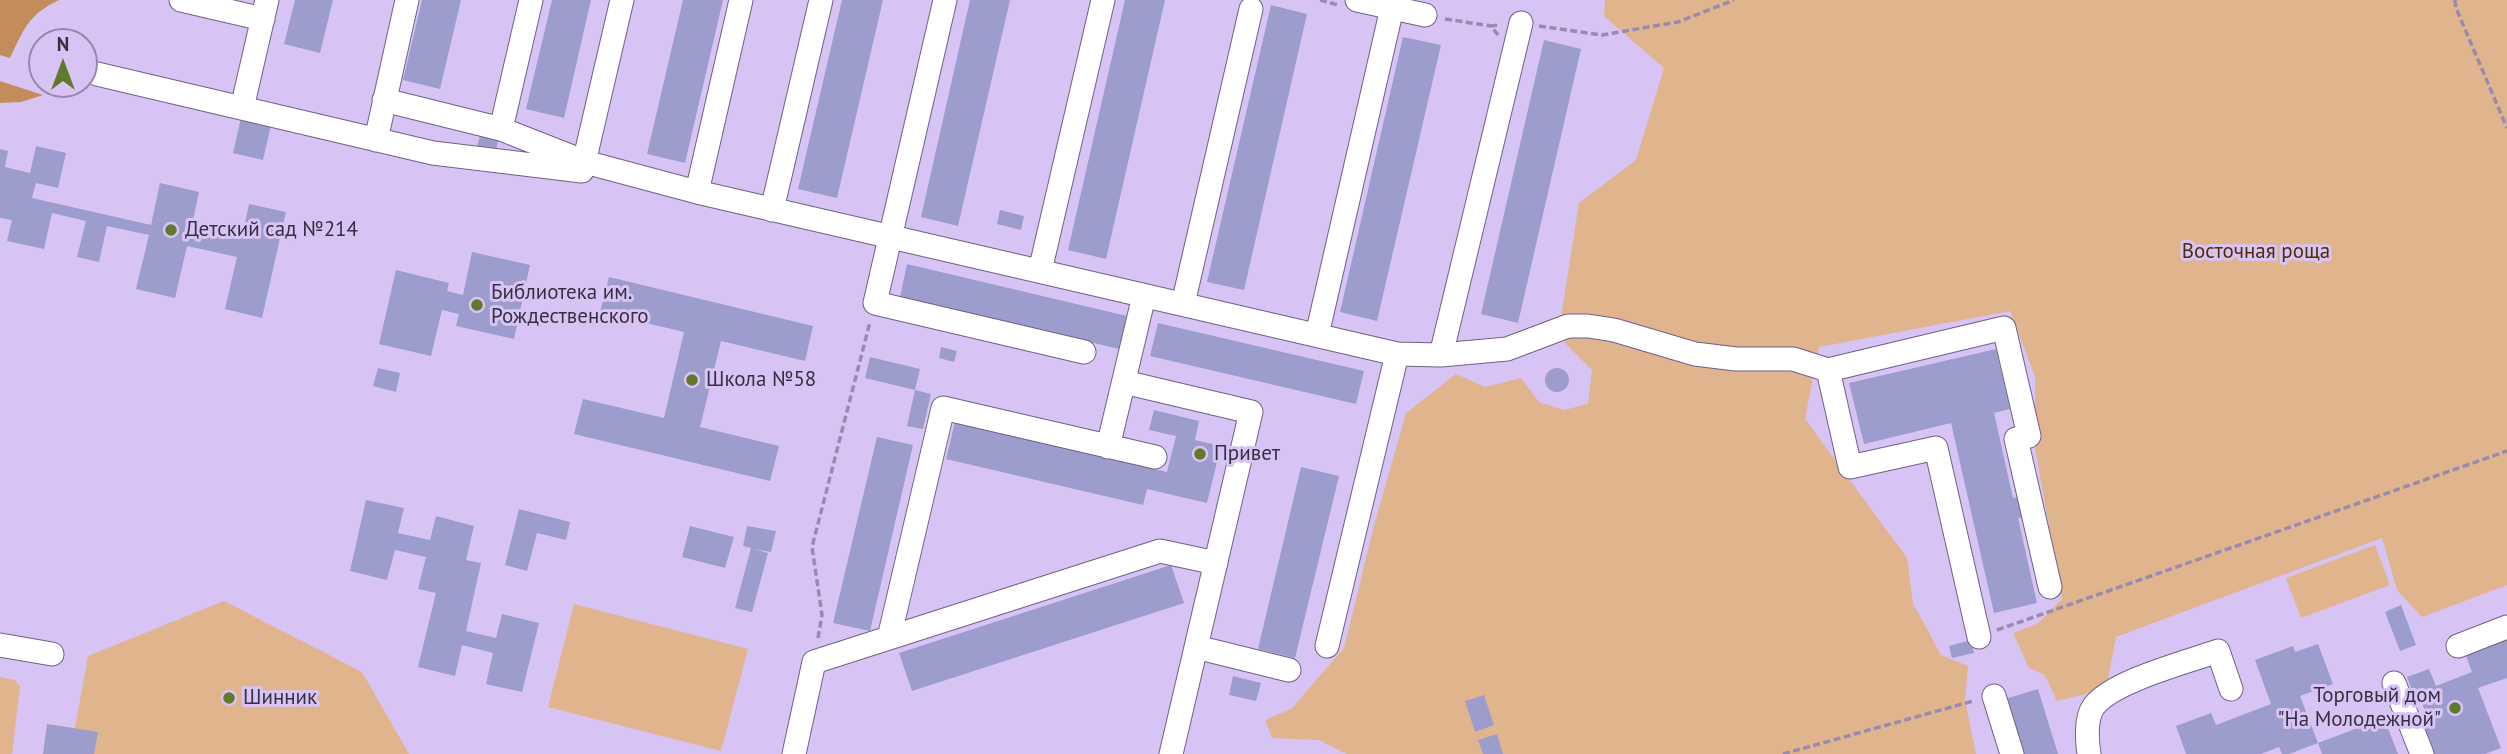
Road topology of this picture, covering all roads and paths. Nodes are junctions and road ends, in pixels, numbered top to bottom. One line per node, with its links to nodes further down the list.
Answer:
1 (181, 0): 12 (street)
2 (408, 0): 20 (street)
3 (531, 0): 23 (street)
4 (622, 0): 25 (street)
5 (741, 0): 26 (street)
6 (821, 0): 27 (street)
7 (945, 0): 28 (street)
8 (1103, 0): 29 (street)
9 (1357, 0): 13 (street)
10 (1734, 0): 17 (path)
11 (2455, 0): 22 (path)
12 (215, 4): 14 (street)
13 (1392, 8): 16 (street); 33 (street)
14 (265, 9): 21 (street)
15 (1251, 9): 32 (street)
16 (1425, 15): 18 (path)
17 (1521, 23): 36 (street)
18 (1491, 26)
19 (98, 74): 21 (street)
20 (384, 100): 23 (street); 24 (street)
21 (242, 108): 24 (street)
22 (2507, 128)
23 (501, 129): 25 (street)
24 (376, 139): 25 (street)
25 (584, 166): 26 (street)
26 (697, 192): 27 (street)
27 (772, 210): 28 (street)
28 (891, 237): 29 (street); 31 (street)
29 (1040, 271): 30 (street)
30 (1144, 296): 32 (street); 38 (street)
31 (875, 303): 34 (street); 52 (path)
32 (1183, 304): 33 (street)
33 (1317, 335): 35 (street)
34 (1084, 352)
35 (1396, 354): 36 (street); 48 (street)
36 (1441, 355): 37 (street)
37 (1828, 370): 43 (street); 45 (street)
38 (1124, 382): 39 (street); 42 (street)
39 (1108, 447): 41 (street); 46 (street)
40 (2507, 451): 45 (path)
41 (1155, 457)
42 (1216, 563): 46 (street); 50 (street)
43 (2050, 587)
44 (2507, 627): 49 (street)
45 (1979, 636)
46 (889, 638): 52 (street)
47 (0, 645): 51 (street)
48 (1327, 646)
49 (2458, 646)
50 (1196, 647): 53 (street); 58 (street)
51 (52, 654)
52 (814, 663): 57 (street)
53 (1289, 670)
54 (2395, 682): 62 (street)
55 (2231, 689): 61 (street)
56 (1994, 696): 59 (path); 60 (street)
57 (794, 753)
58 (1171, 754)
59 (1783, 754)
60 (2012, 754)
61 (2089, 754)
62 (2422, 754)

